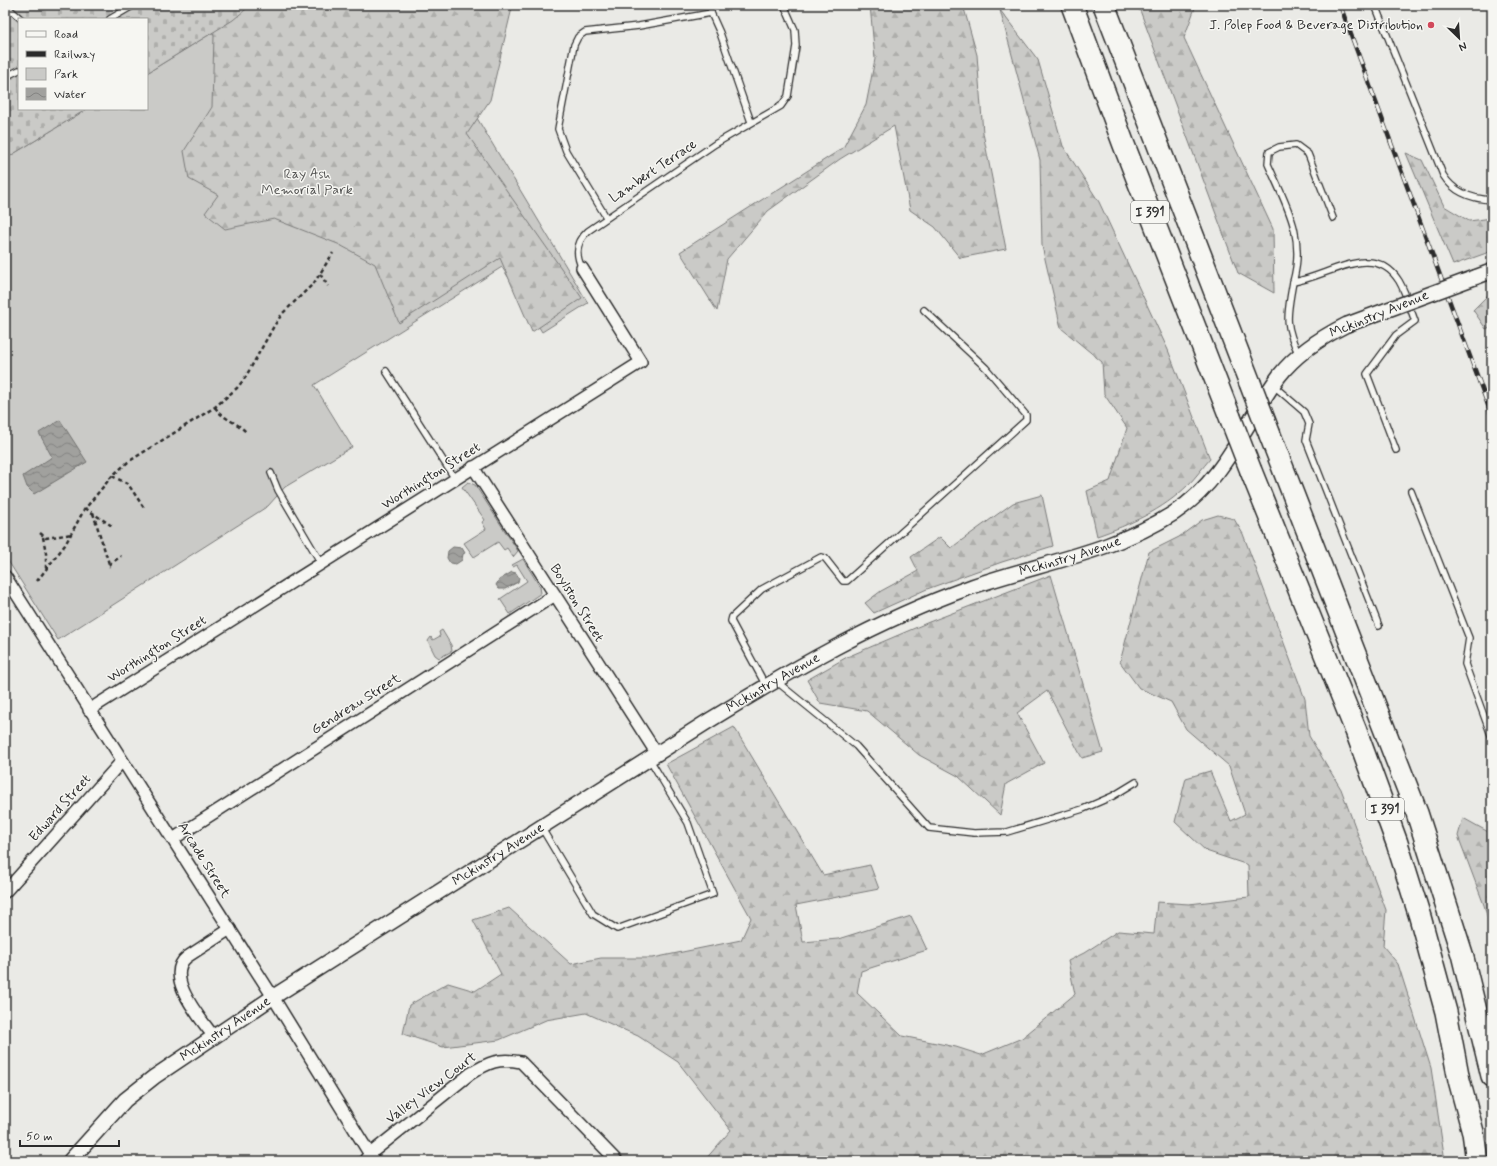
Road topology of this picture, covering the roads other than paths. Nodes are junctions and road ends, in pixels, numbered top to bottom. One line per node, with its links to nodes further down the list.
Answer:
1 (5, 5): 9 (lane)
2 (134, 5): 10 (lane)
3 (711, 5): 8 (lane)
4 (784, 5): 13 (lane, Lambert Terrace)
5 (1072, 5): 49 (highway, I 391, bridge)
6 (1104, 5): 45 (highway, I 391, bridge)
7 (1375, 5): 14 (lane)
8 (711, 13): 13 (lane); 15 (lane, Lambert Terrace)
9 (21, 18)
10 (112, 18)
11 (18, 70): 12 (lane)
12 (5, 77)
13 (751, 122): 15 (lane, Lambert Terrace)
14 (1492, 200)
15 (606, 217): 17 (lane, Worthington Street)
16 (1333, 218): 19 (lane)
17 (582, 268): 25 (street, Worthington Street)
18 (1492, 271): 21 (street, Mckinstry Avenue, bridge)
19 (1293, 282): 21 (lane); 24 (lane)
20 (924, 310): 33 (lane)
21 (1299, 355): 23 (street, Mckinstry Avenue)
22 (386, 371): 27 (lane)
23 (1273, 385): 32 (lane); 33 (street, Mckinstry Avenue)
24 (1396, 450)
25 (474, 468): 27 (street, Worthington Street); 31 (street, Boylston Street)
26 (271, 473): 29 (lane)
27 (455, 479): 29 (street, Worthington Street)
28 (1411, 491): 35 (lane)
29 (321, 563): 34 (street, Worthington Street)
30 (5, 576): 34 (street, Arcade Street)
31 (555, 595): 36 (street, Boylston Street); 40 (street, Gendreau Street)
32 (1379, 626)
33 (771, 683): 36 (street, Mckinstry Avenue); 38 (lane)
34 (89, 710): 37 (street, Arcade Street)
35 (1492, 738)
36 (653, 756): 39 (street, Mckinstry Avenue); 39 (lane)
37 (122, 761): 40 (street, Arcade Street); 41 (street, Edward Street)
38 (1136, 782)
39 (541, 827): 43 (street, Mckinstry Avenue)
40 (173, 839): 42 (street, Arcade Street)
41 (5, 892)
42 (230, 929): 43 (street, Arcade Street); 44 (street)
43 (274, 997): 44 (street, Mckinstry Avenue); 46 (street, Arcade Street)
44 (214, 1037): 47 (street, Mckinstry Avenue)
45 (1492, 1076)
46 (369, 1159): 48 (street, Valley View Court)
47 (70, 1161)
48 (617, 1161)
49 (1477, 1161)

